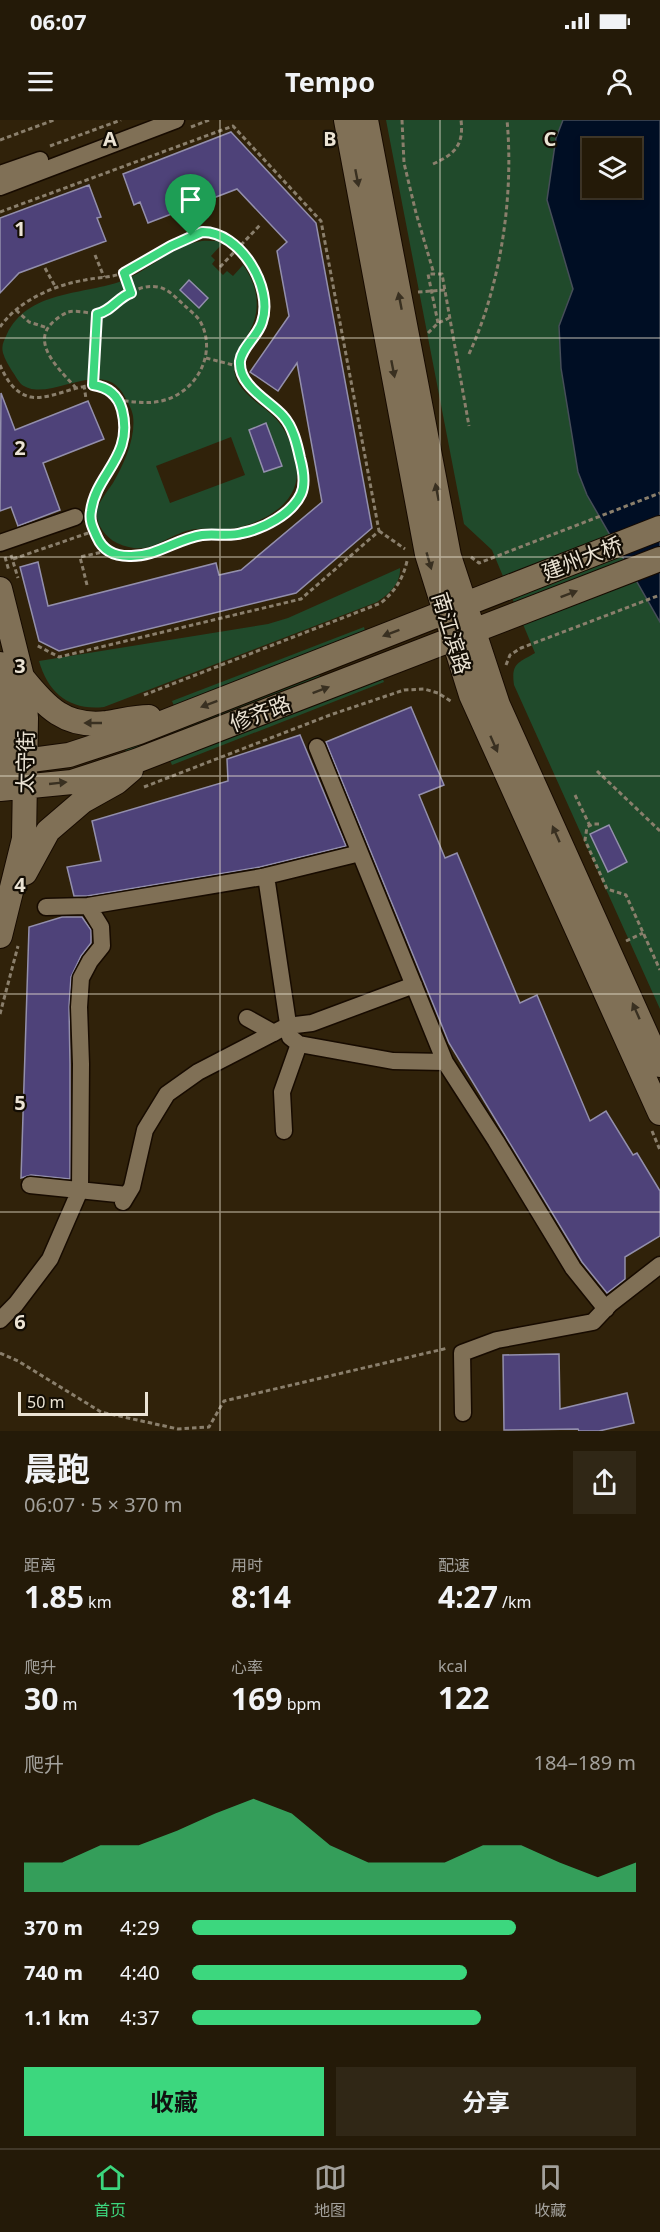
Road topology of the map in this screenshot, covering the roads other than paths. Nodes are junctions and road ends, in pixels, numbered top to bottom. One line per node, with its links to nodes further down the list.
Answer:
1 (147, 120): 5 (street)
2 (176, 120): 6 (street)
3 (346, 120): 13 (main road, 南江滨路, one-way to 13)
4 (366, 120): 13 (main road, 南江滨路, one-way to 4)
5 (0, 174)
6 (0, 187)
7 (75, 517): 9 (street)
8 (660, 528): 12 (main road, 建州大桥)
9 (3, 542)
10 (660, 559): 14 (main road, 建州大桥, one-way to 10)
11 (10, 585): 17 (main road, 太守街)
12 (504, 588): 13 (main road, 修齐路)
13 (455, 608): 15 (main road, 南江滨路); 19 (main road, 修齐路, one-way to 19)
14 (515, 615): 15 (main road, 修齐路)
15 (463, 634): 21 (main road, 修齐路, one-way to 15); 35 (main road, 南江滨路, one-way to 15); 36 (main road, 南江滨路, one-way to 36)
16 (0, 664): 18 (main road, 太守街)
17 (22, 676): 19 (main road, one-way to 17); 22 (main road, 太守街)
18 (3, 699): 22 (main road, 太守街)
19 (172, 719): 22 (main road, 修齐路)
20 (317, 747): 24 (street)
21 (144, 758): 23 (main road, 修齐路, one-way to 21); 26 (main road)
22 (10, 763): 23 (main road, 太守街)
23 (6, 790): 26 (main road, 太守街)
24 (360, 853): 25 (street); 30 (street)
25 (266, 876): 27 (street); 32 (street)
26 (9, 904): 29 (main road, 太守街)
27 (88, 906): 28 (street); 39 (street)
28 (46, 907)
29 (0, 936)
30 (414, 985): 32 (street); 34 (street)
31 (247, 1018): 32 (street)
32 (280, 1029): 33 (street); 39 (street)
33 (299, 1044): 34 (street); 37 (street)
34 (445, 1062): 41 (street)
35 (660, 1065)
36 (660, 1113)
37 (284, 1131)
38 (30, 1185): 39 (street)
39 (80, 1191): 42 (street)
40 (660, 1265): 41 (street)
41 (606, 1309): 43 (street)
42 (0, 1320)
43 (463, 1413)

